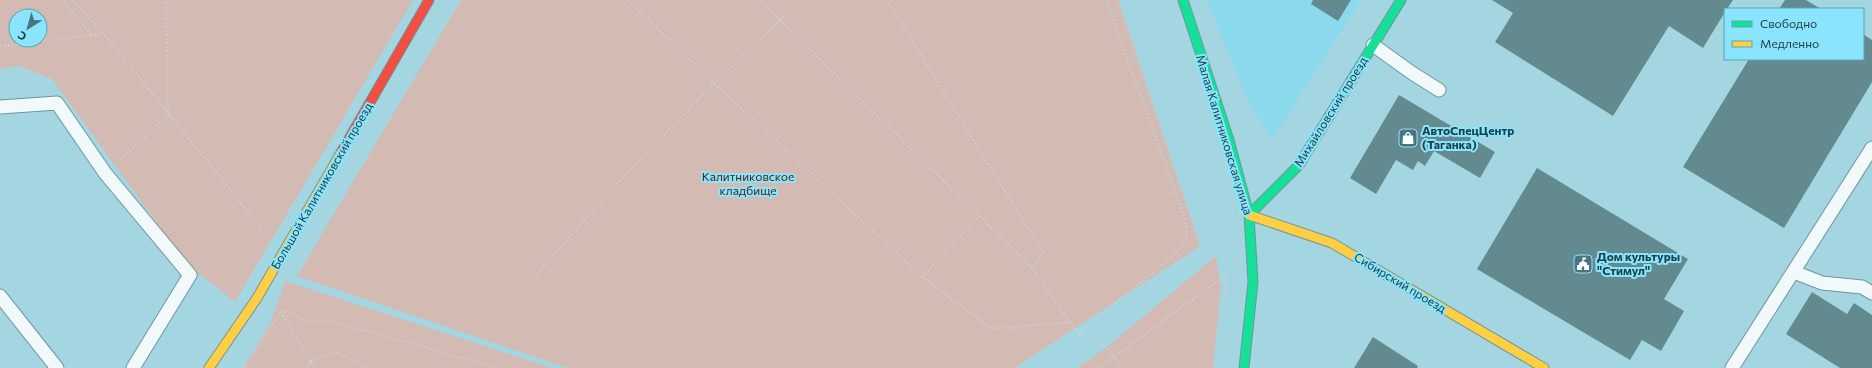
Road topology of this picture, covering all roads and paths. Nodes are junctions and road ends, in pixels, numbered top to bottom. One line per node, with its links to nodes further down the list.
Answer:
1 (62, 0): 14 (path)
2 (73, 0): 13 (path)
3 (166, 0): 20 (path)
4 (429, 0): 40 (street, Большой Калитниковский проезд)
5 (628, 0): 17 (path)
6 (760, 0): 12 (path)
7 (801, 0): 12 (path)
8 (887, 0): 26 (path)
9 (1106, 0): 35 (path)
10 (1183, 0): 23 (street, Малая Калитниковская улица)
11 (1400, 0): 15 (street, Михайловский проезд)
12 (780, 20): 17 (path); 24 (path)
13 (104, 34): 14 (path); 20 (path)
14 (93, 36): 16 (path)
15 (1373, 45): 18 (lane); 23 (street, Михайловский проезд)
16 (0, 46)
17 (714, 83): 28 (path); 30 (path)
18 (1438, 90)
19 (0, 107): 22 (lane)
20 (168, 115): 22 (path); 25 (path)
21 (1872, 148): 27 (lane)
22 (105, 173): 39 (lane)
23 (1249, 215): 48 (street, Малая Калитниковская улица); 49 (street, Сибирский проезд)
24 (979, 216): 26 (path); 30 (path)
25 (267, 235)
26 (1032, 268): 34 (path)
27 (1794, 272): 31 (lane); 50 (lane)
28 (537, 274)
29 (1226, 276): 36 (path)
30 (922, 277): 34 (path)
31 (1872, 293)
32 (0, 296): 38 (lane)
33 (281, 311): 37 (path); 41 (path); 45 (path)
34 (1070, 322): 35 (path)
35 (1078, 334): 36 (path)
36 (1114, 357): 46 (path); 47 (path)
37 (311, 362): 42 (path); 43 (path); 44 (path)
38 (57, 368)
39 (133, 368)
40 (209, 368)
41 (244, 368)
42 (307, 368)
43 (317, 368)
44 (365, 368)
45 (498, 368)
46 (1098, 368)
47 (1122, 368)
48 (1244, 368)
49 (1544, 368)
50 (1732, 368)

